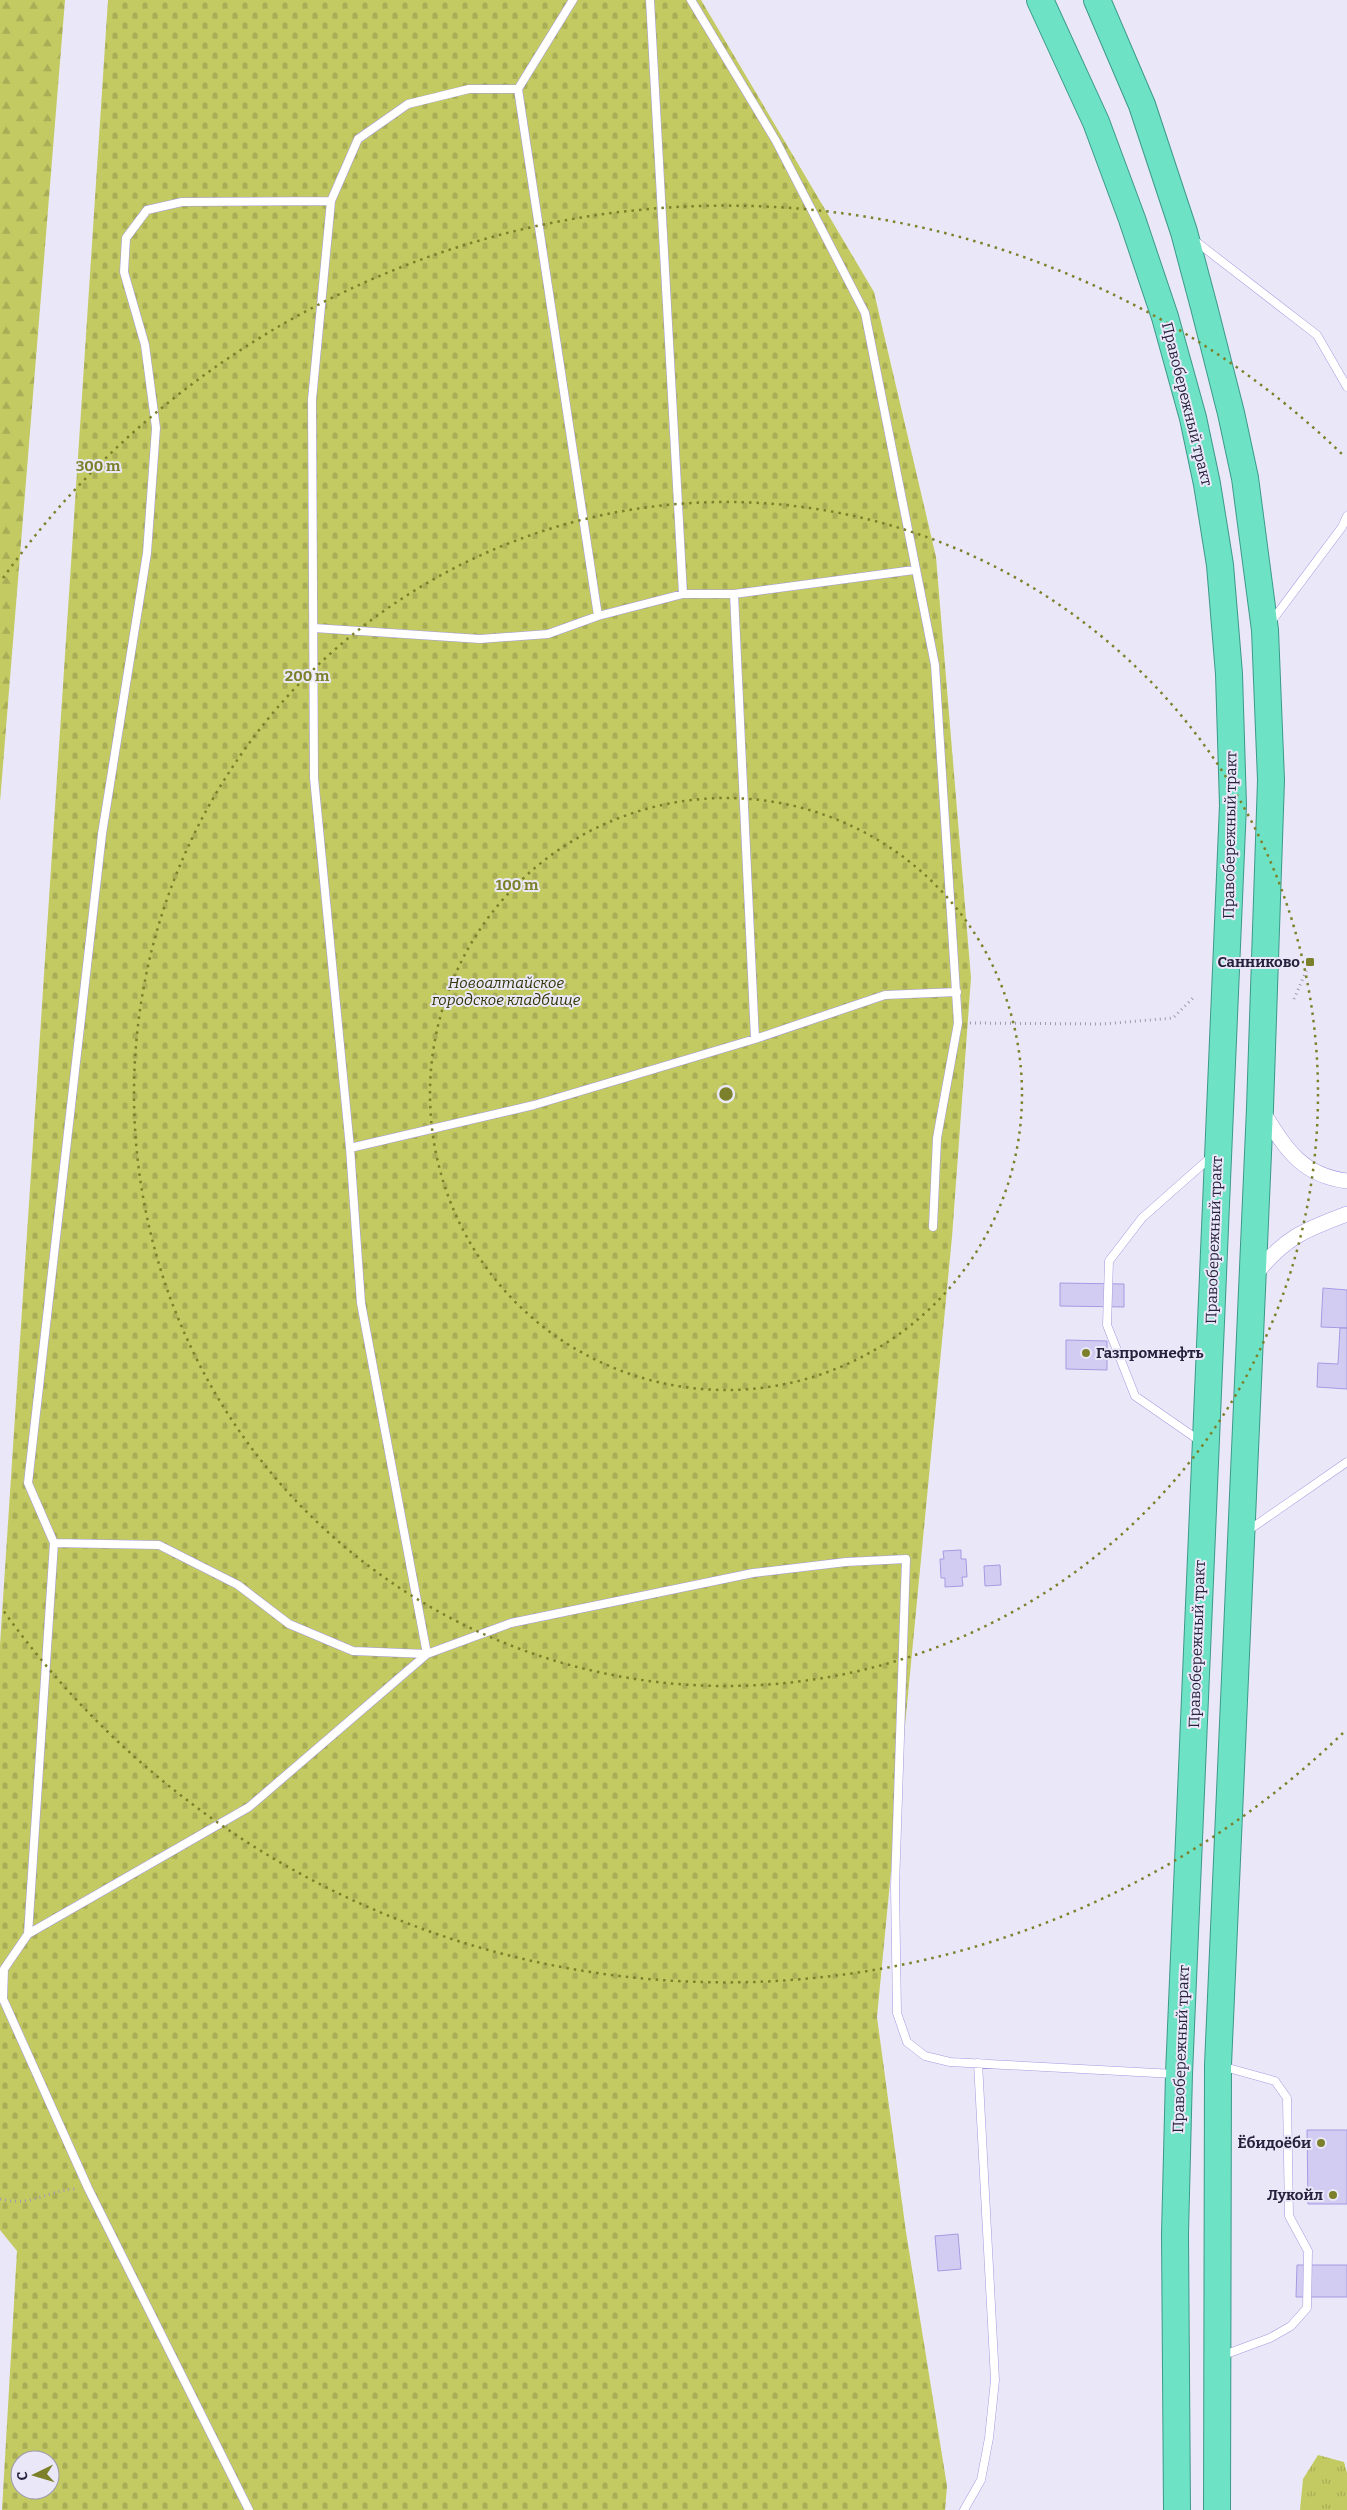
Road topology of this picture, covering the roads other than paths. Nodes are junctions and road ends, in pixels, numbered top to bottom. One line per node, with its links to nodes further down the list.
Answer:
1 (573, 0): 6 (lane)
2 (650, 0): 12 (lane)
3 (691, 0): 11 (lane)
4 (1097, 0): 8 (highway)
5 (1042, 3): 21 (highway, Правобережный тракт)
6 (518, 89): 7 (lane); 14 (lane)
7 (330, 201): 15 (lane); 29 (lane)
8 (1184, 232): 9 (lane); 16 (highway)
9 (1347, 387)
10 (1347, 516): 16 (lane)
11 (914, 570): 13 (lane); 17 (lane)
12 (684, 594): 13 (lane); 14 (lane)
13 (734, 594): 18 (lane)
14 (598, 616): 15 (lane)
15 (314, 628): 20 (lane)
16 (1265, 630): 19 (highway)
17 (957, 992): 18 (lane); 24 (lane)
18 (755, 1039): 20 (lane)
19 (1260, 1108): 22 (street); 25 (highway)
20 (350, 1148): 30 (lane)
21 (1217, 1152): 26 (highway, Правобережный тракт); 26 (lane)
22 (1347, 1181)
23 (1347, 1214): 25 (street)
24 (933, 1227)
25 (1252, 1278): 28 (highway)
26 (1206, 1445): 34 (highway, Правобережный тракт)
27 (1347, 1462): 28 (lane)
28 (1241, 1536): 33 (highway)
29 (54, 1543): 30 (lane); 31 (lane)
30 (426, 1654): 31 (lane); 32 (lane)
31 (28, 1934): 37 (lane)
32 (978, 2063): 34 (lane); 38 (lane)
33 (1218, 2065): 36 (highway); 36 (lane)
34 (1179, 2074): 35 (highway, Правобережный тракт)
35 (1175, 2234): 39 (highway); 40 (highway, Правобережный тракт)
36 (1217, 2357): 41 (highway)
37 (248, 2510)
38 (964, 2510)
39 (1162, 2510)
40 (1177, 2510)
41 (1217, 2510)

